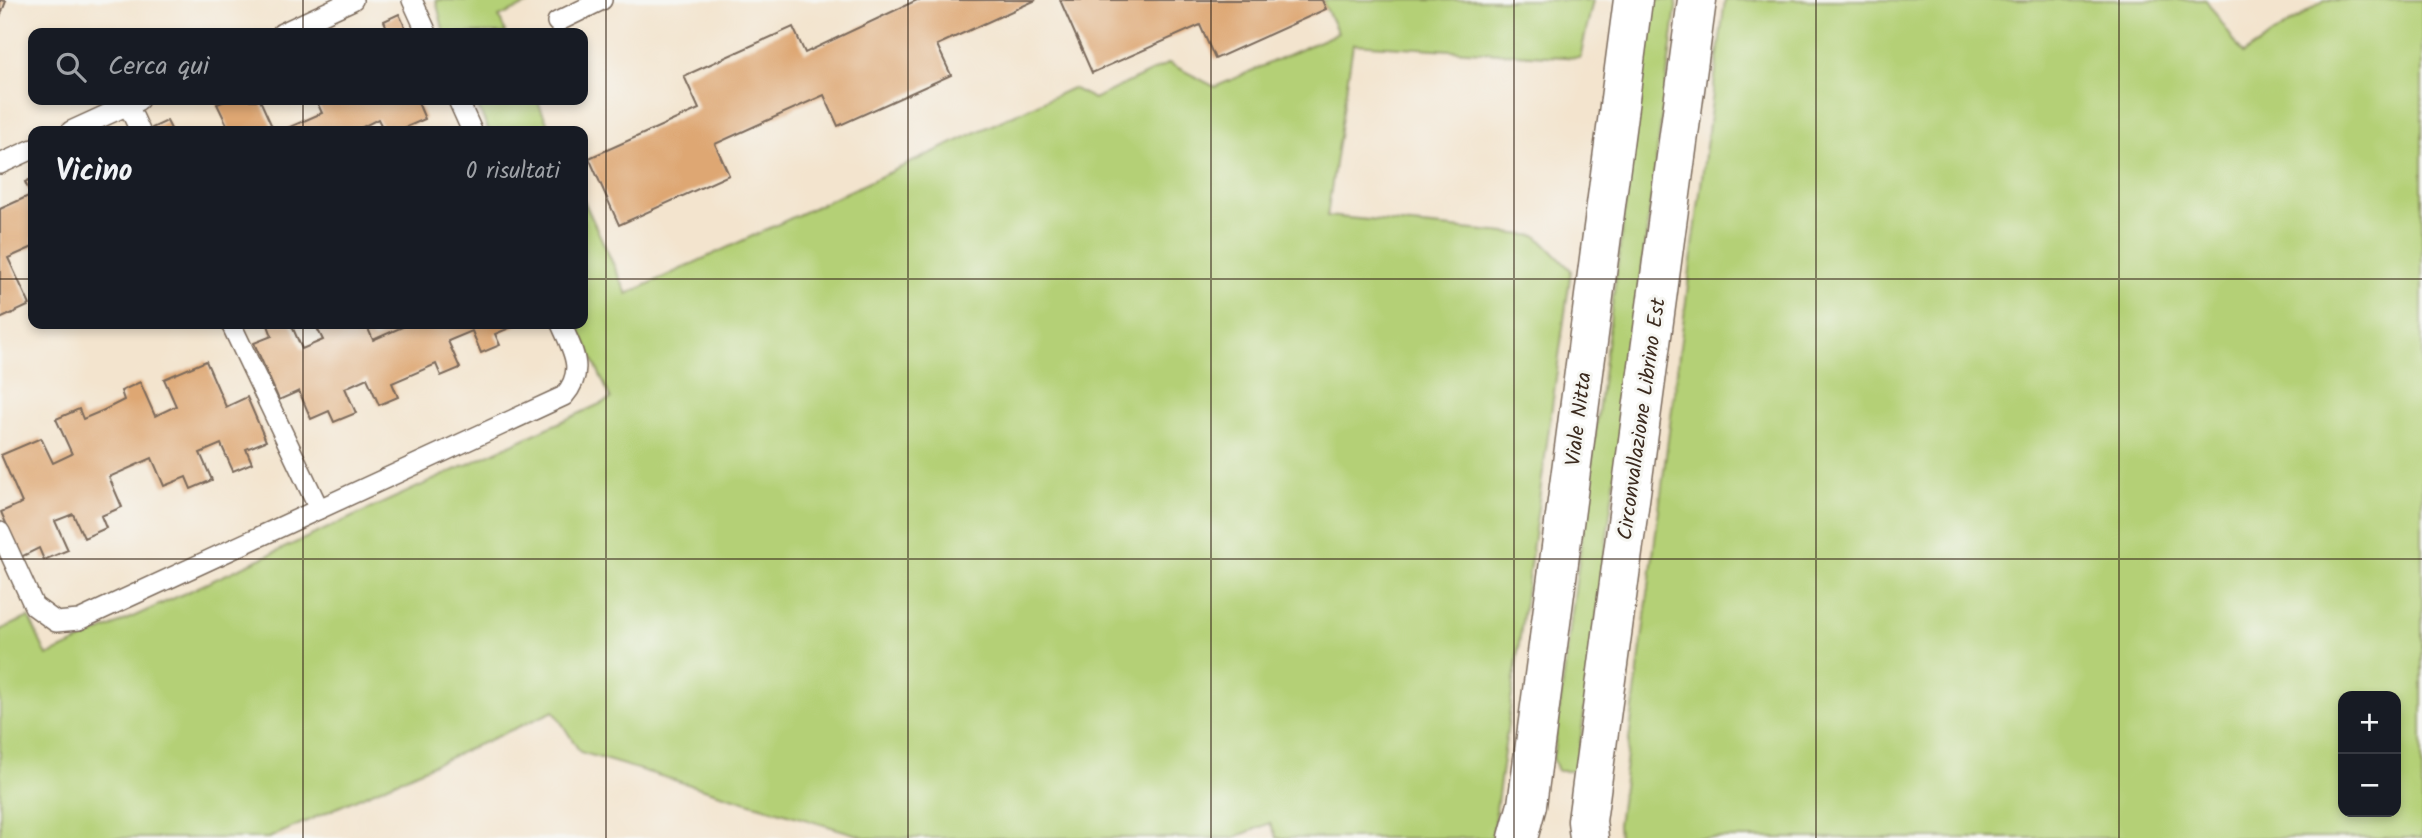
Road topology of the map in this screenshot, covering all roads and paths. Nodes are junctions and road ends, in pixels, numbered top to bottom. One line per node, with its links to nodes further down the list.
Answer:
1 (353, 0): 7 (lane)
2 (412, 0): 8 (lane)
3 (602, 0): 6 (lane)
4 (1633, 0): 21 (main road, Viale Nitta)
5 (1697, 0): 22 (main road, Circonvallazione Librino Est)
6 (556, 22)
7 (293, 28)
8 (426, 28)
9 (127, 105): 12 (lane)
10 (134, 105): 13 (lane)
11 (460, 105): 14 (lane)
12 (82, 126)
13 (139, 126)
14 (470, 126)
15 (28, 151): 16 (lane)
16 (0, 164)
17 (233, 329): 19 (lane)
18 (563, 329): 19 (lane)
19 (318, 509): 20 (lane)
20 (0, 532)
21 (1518, 838)
22 (1589, 838)

